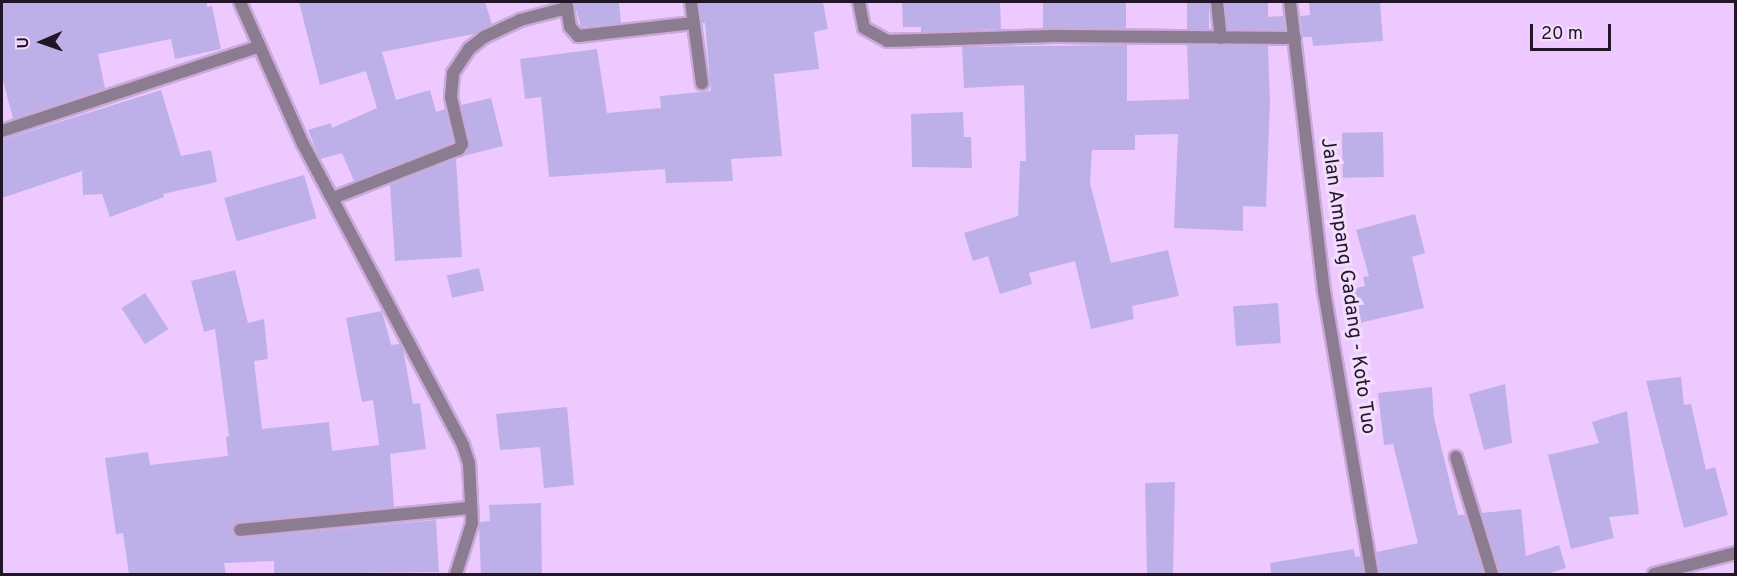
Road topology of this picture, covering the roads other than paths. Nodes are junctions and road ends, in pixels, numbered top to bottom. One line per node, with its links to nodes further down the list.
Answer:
1 (240, 2): 10 (street)
2 (691, 2): 7 (street)
3 (859, 2): 8 (street)
4 (1217, 2): 8 (street)
5 (1290, 2): 9 (street, Jalan Ampang Gadang - Koto Tuo)
6 (566, 4): 7 (street); 13 (street)
7 (693, 23): 11 (street)
8 (1221, 38): 9 (street)
9 (1295, 38): 19 (street, Jalan Ampang Gadang - Koto Tuo)
10 (258, 46): 12 (street); 13 (street)
11 (702, 83)
12 (2, 131)
13 (333, 198): 15 (street)
14 (1456, 457): 20 (street)
15 (470, 508): 16 (street); 18 (street)
16 (240, 530)
17 (1736, 553): 21 (street)
18 (456, 574)
19 (1372, 574)
20 (1492, 574)
21 (1657, 574)

